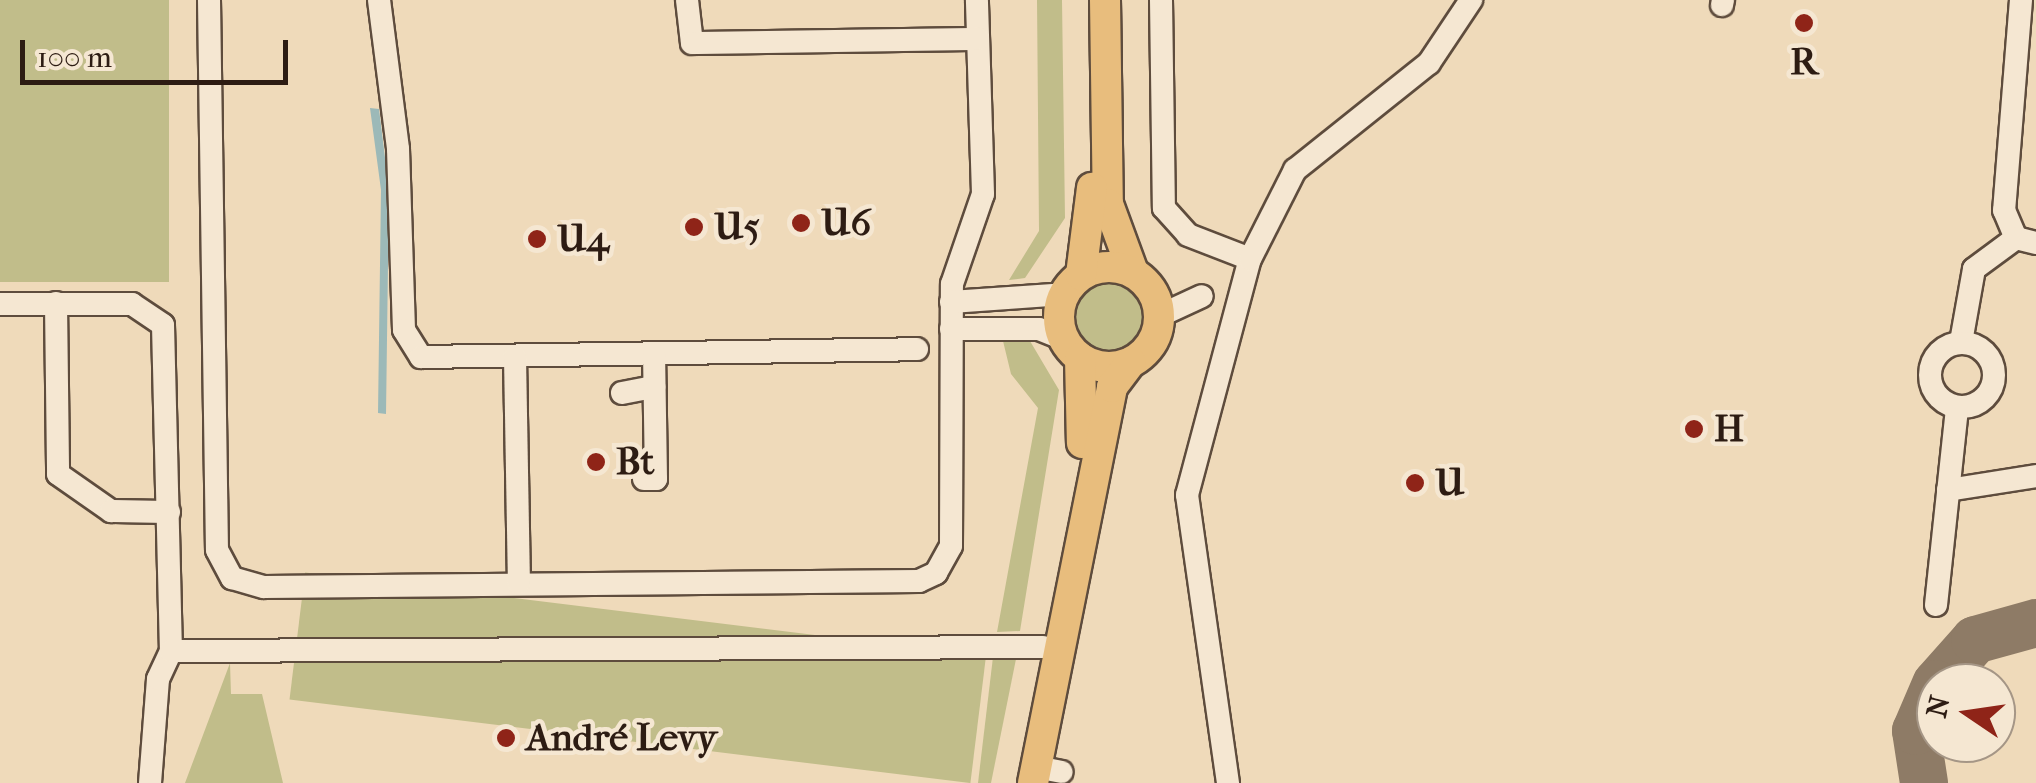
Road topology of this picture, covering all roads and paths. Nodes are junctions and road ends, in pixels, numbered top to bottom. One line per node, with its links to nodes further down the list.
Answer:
1 (210, 0): 34 (lane)
2 (380, 0): 25 (lane)
3 (687, 0): 10 (lane)
4 (977, 0): 10 (lane)
5 (1090, 0): 14 (main road)
6 (1105, 0): 13 (main road)
7 (1161, 0): 12 (lane)
8 (1471, 0): 12 (lane)
9 (2021, 0): 11 (lane)
10 (978, 38): 16 (lane)
11 (2026, 241): 21 (lane)
12 (1250, 260): 40 (lane)
13 (1133, 272): 14 (main road); 19 (main road)
14 (1072, 285): 16 (lane); 22 (main road)
15 (1202, 296): 19 (lane)
16 (950, 302): 20 (lane)
17 (0, 304): 18 (lane)
18 (56, 304): 33 (lane); 33 (lane)
19 (1159, 316): 26 (main road)
20 (950, 328): 22 (lane); 34 (lane)
21 (1961, 342): 29 (lane); 29 (lane)
22 (1072, 348): 26 (main road); 36 (main road)
23 (917, 349): 24 (lane)
24 (654, 354): 25 (lane); 27 (lane)
25 (515, 358): 34 (lane)
26 (1131, 362): 38 (main road)
27 (654, 388): 28 (lane); 31 (lane)
28 (622, 394)
29 (1957, 408): 32 (lane)
30 (2036, 476): 32 (lane)
31 (644, 479)
32 (1948, 490): 35 (lane)
33 (170, 512): 37 (lane)
34 (519, 584)
35 (1936, 605)
36 (1043, 646): 37 (lane); 38 (main road)
37 (170, 651): 39 (lane)
38 (1037, 776)
39 (150, 783)
40 (1228, 783)

